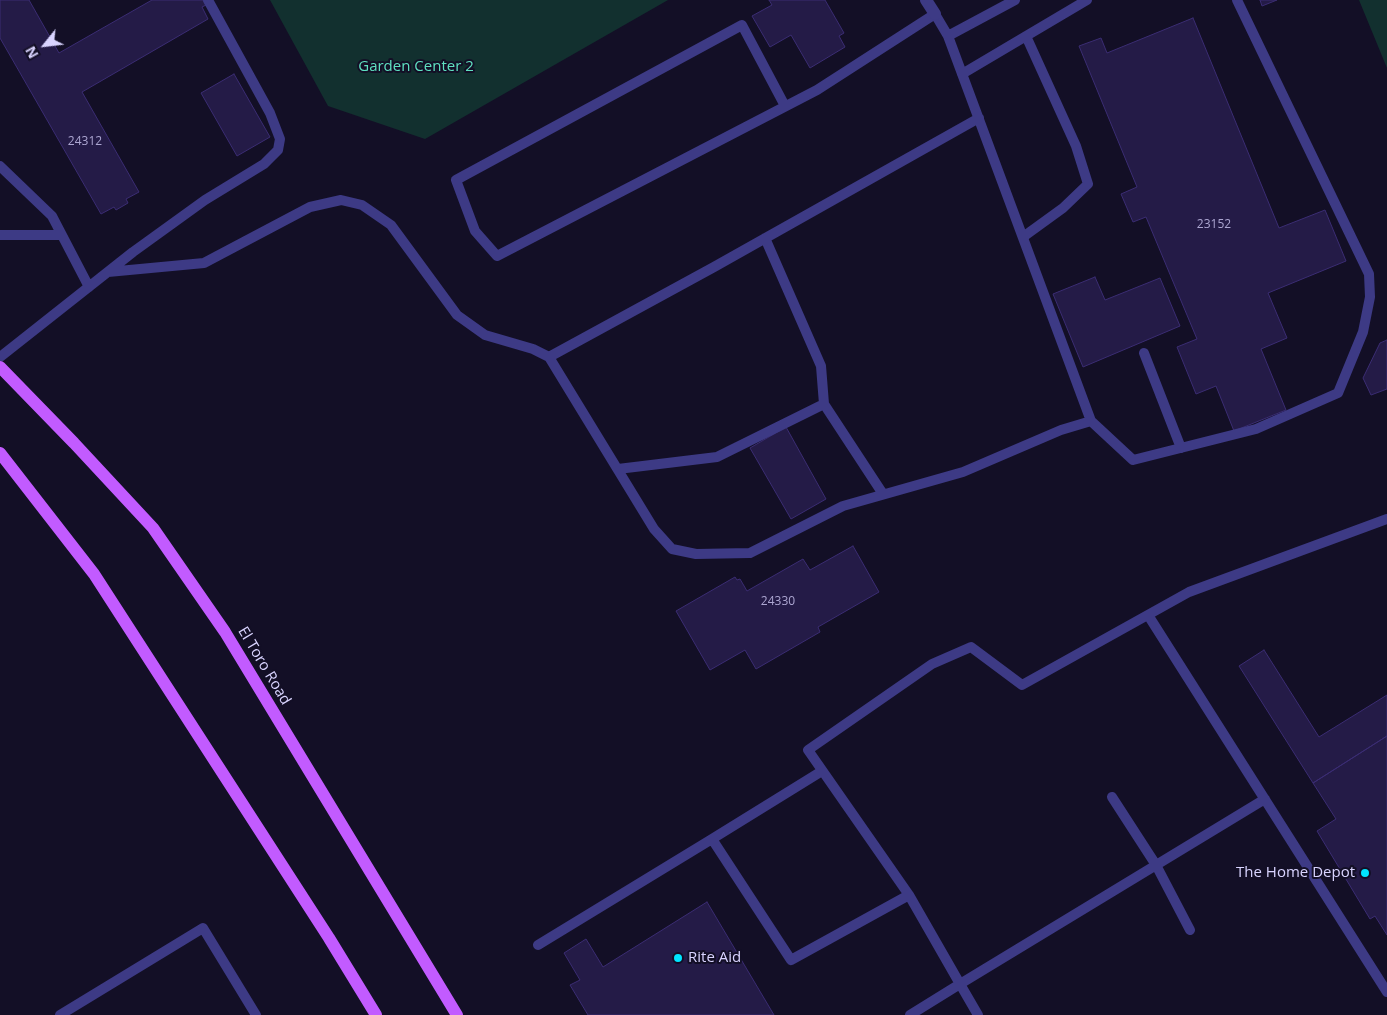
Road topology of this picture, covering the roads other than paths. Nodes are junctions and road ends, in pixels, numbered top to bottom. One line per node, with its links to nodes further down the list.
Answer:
1 (208, 0): 17 (lane)
2 (926, 0): 6 (street)
3 (1015, 0): 7 (lane)
4 (1087, 0): 8 (lane)
5 (1237, 0): 25 (lane)
6 (935, 14): 7 (lane); 10 (lane)
7 (948, 36): 9 (lane)
8 (1026, 36): 9 (lane); 15 (lane)
9 (962, 74): 11 (lane)
10 (785, 106): 10 (lane)
11 (979, 118): 15 (lane); 16 (lane)
12 (0, 166): 14 (lane)
13 (0, 235): 14 (lane)
14 (61, 235): 18 (lane)
15 (1023, 237): 24 (lane)
16 (765, 238): 21 (lane); 23 (lane)
17 (108, 272): 18 (lane); 21 (lane)
18 (89, 287): 20 (lane)
19 (1144, 353): 25 (lane)
20 (0, 357)
21 (549, 357): 27 (lane)
22 (0, 367): 44 (main road, El Toro Road)
23 (824, 404): 27 (lane); 28 (lane)
24 (1091, 421): 25 (lane); 28 (lane)
25 (1181, 448)
26 (0, 453): 43 (main road)
27 (618, 470): 28 (lane)
28 (883, 494)
29 (1387, 519): 30 (lane)
30 (1148, 615): 31 (lane); 33 (lane)
31 (822, 771): 34 (lane); 36 (lane)
32 (1112, 798): 35 (lane)
33 (1264, 798): 35 (lane); 40 (lane)
34 (712, 839): 36 (lane); 38 (lane)
35 (1156, 865): 37 (lane); 39 (lane)
36 (909, 895): 39 (lane)
37 (1190, 930)
38 (538, 946)
39 (960, 984): 45 (lane); 46 (lane)
40 (1387, 992)
41 (60, 1015): 42 (lane)
42 (256, 1015)
43 (376, 1015)
44 (457, 1015)
45 (910, 1015)
46 (978, 1015)

